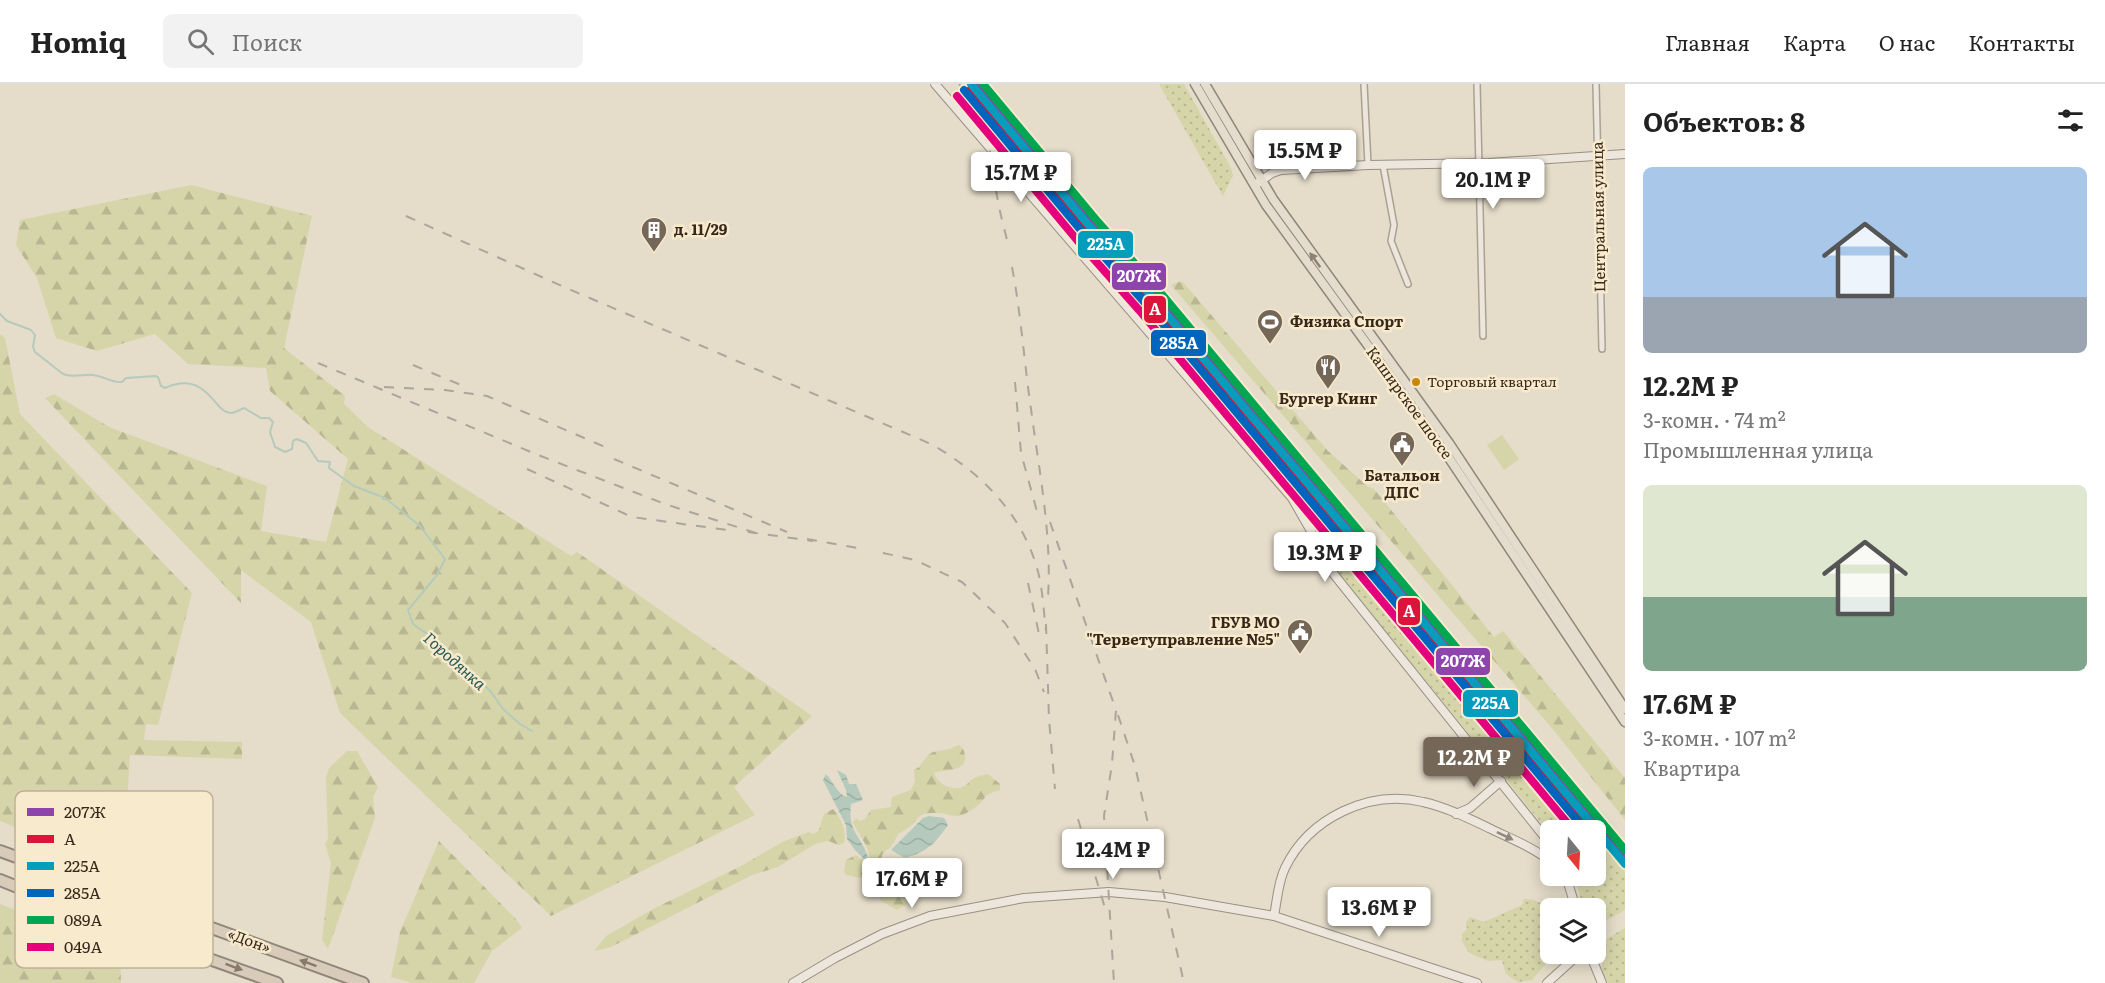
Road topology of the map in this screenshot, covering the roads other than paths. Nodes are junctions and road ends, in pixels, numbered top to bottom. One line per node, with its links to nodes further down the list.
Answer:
1 (935, 84): 18 (street)
2 (1195, 84): 12 (main road, Каширское шоссе)
3 (1205, 84): 12 (main road, Каширское шоссе)
4 (1364, 84): 10 (street)
5 (1477, 84): 9 (street)
6 (1596, 84): 8 (street, Центральная улица)
7 (1625, 154): 8 (street)
8 (1598, 155): 9 (street); 15 (street, Центральная улица)
9 (1480, 163): 11 (street); 14 (street)
10 (1368, 165): 11 (street); 12 (street)
11 (1383, 165): 13 (street)
12 (1258, 183): 16 (main road, Каширское шоссе, one-way to 12); 17 (main road, Каширское шоссе)
13 (1408, 284)
14 (1483, 336)
15 (1602, 350)
16 (1624, 704)
17 (1625, 722)
18 (1501, 781): 19 (street); 20 (street)
19 (1456, 814): 22 (street, one-way to 22); 26 (street)
20 (1540, 831)
21 (0, 851): 23 (highway, «Дон», one-way to 21)
22 (1540, 854)
23 (15, 856)
24 (0, 880): 25 (highway, «Дон», one-way to 25)
25 (15, 886)
26 (1274, 916): 33 (street); 34 (street)
27 (213, 928): 32 (highway, «Дон», one-way to 27)
28 (213, 960): 31 (highway, «Дон», one-way to 31)
29 (1568, 964): 35 (street)
30 (1594, 964): 36 (street)
31 (277, 983)
32 (363, 983)
33 (793, 983)
34 (1477, 983)
35 (1547, 983)
36 (1602, 983)

